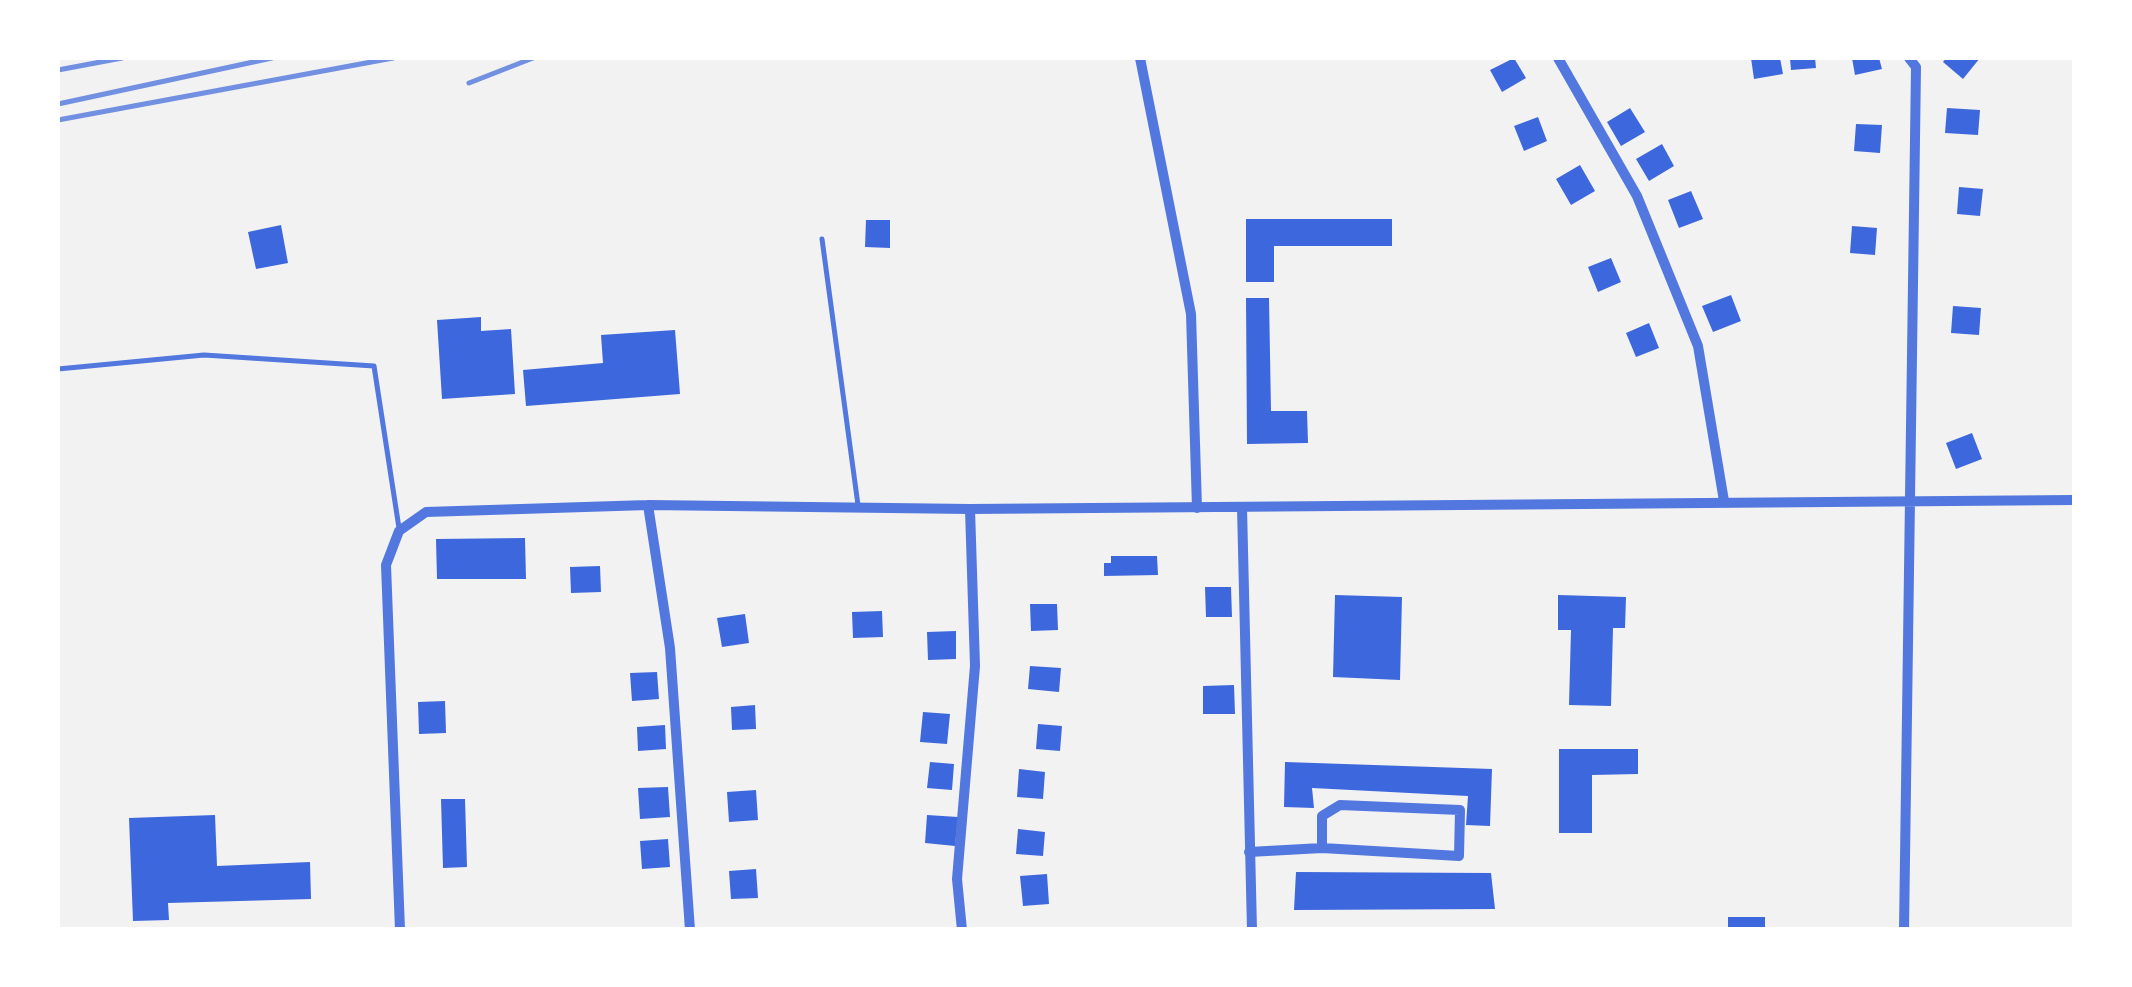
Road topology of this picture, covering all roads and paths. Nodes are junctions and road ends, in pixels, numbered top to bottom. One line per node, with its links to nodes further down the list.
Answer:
1 (1140, 58): 12 (street)
2 (1558, 58): 8 (street)
3 (1909, 58): 7 (street)
4 (822, 239): 11 (lane)
5 (58, 370): 14 (lane)
6 (2074, 500): 7 (street)
7 (1908, 501): 8 (street); 21 (street)
8 (1724, 502): 10 (street)
9 (648, 505): 11 (street); 14 (street); 18 (street)
10 (1242, 507): 12 (street); 16 (street)
11 (858, 508): 13 (street)
12 (1197, 508): 13 (street)
13 (970, 509): 19 (street)
14 (399, 531): 17 (street)
15 (1322, 848): 15 (street); 16 (street)
16 (1249, 852): 20 (street)
17 (400, 930)
18 (690, 930)
19 (962, 930)
20 (1252, 930)
21 (1904, 930)

